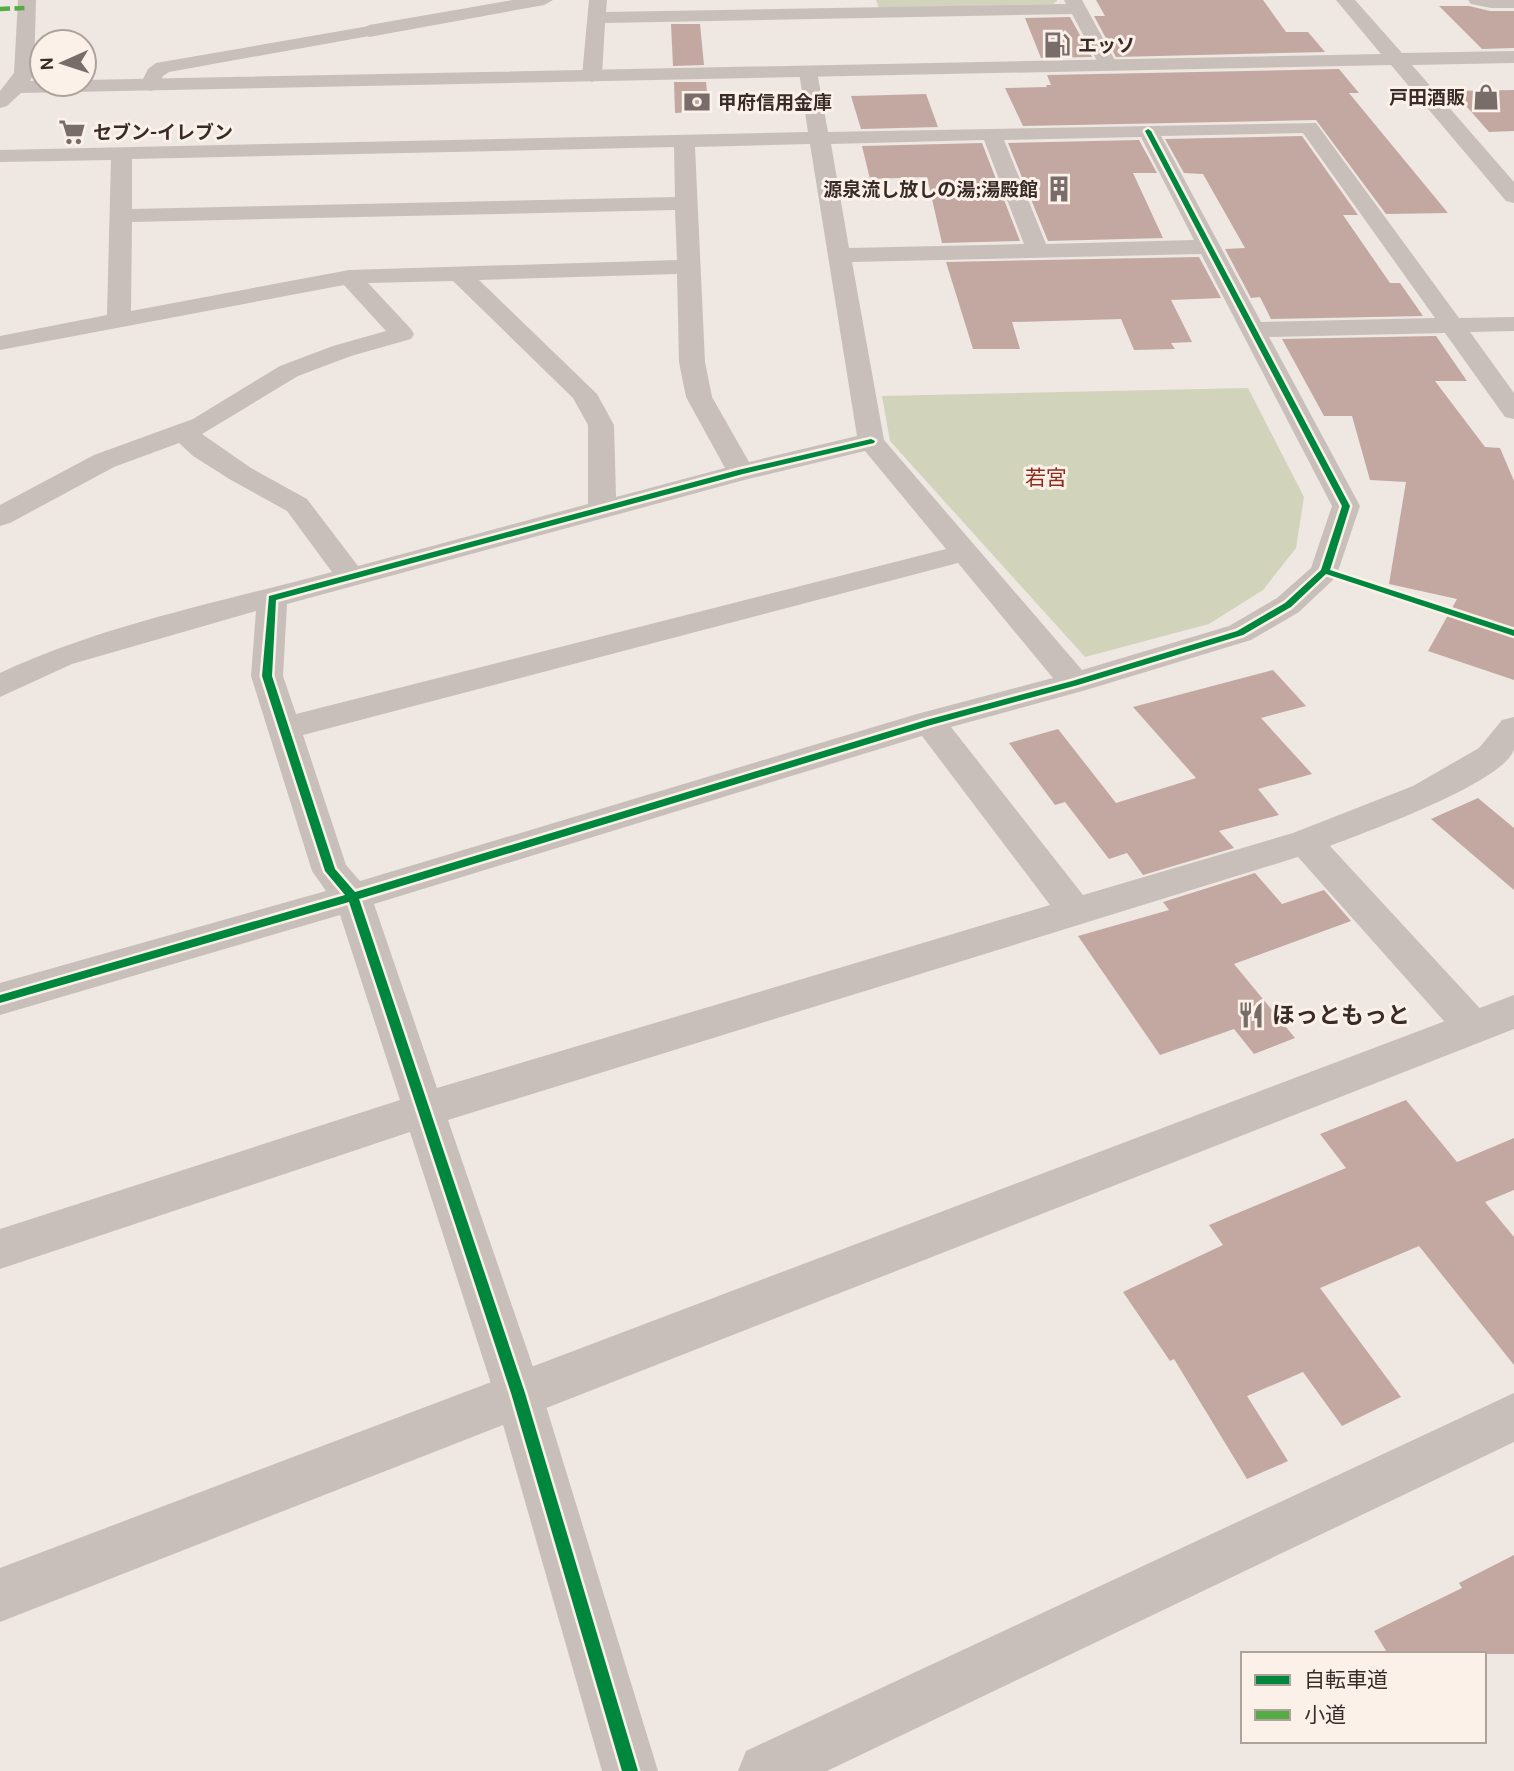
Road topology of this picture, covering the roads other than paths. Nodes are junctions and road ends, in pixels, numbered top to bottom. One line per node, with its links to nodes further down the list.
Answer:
1 (27, 0): 17 (street)
2 (544, 0): 10 (street)
3 (819, 0): 9 (street)
4 (1345, 0): 12 (street)
5 (1477, 0): 6 (street)
6 (1514, 3)
7 (1075, 4): 9 (street); 13 (street)
8 (597, 9): 9 (street); 15 (street)
9 (757, 15)
10 (369, 31): 16 (street)
11 (1514, 57): 12 (street)
12 (1398, 59): 13 (street); 25 (street)
13 (1109, 66): 14 (street)
14 (808, 72): 15 (street); 21 (street)
15 (592, 76): 16 (street)
16 (150, 85): 17 (street)
17 (8, 88): 18 (street)
18 (0, 102)
19 (1148, 131): 20 (street); 28 (street); 36 (street)
20 (992, 135): 21 (street); 29 (street)
21 (821, 139): 22 (street); 30 (street)
22 (684, 141): 23 (street); 26 (street)
23 (121, 154): 24 (street); 27 (street)
24 (0, 156)
25 (1514, 196)
26 (686, 203): 27 (street); 31 (street)
27 (120, 216): 34 (street)
28 (1209, 247): 29 (street); 37 (street)
29 (1038, 251): 30 (street)
30 (840, 255): 41 (street)
31 (688, 267): 32 (street); 42 (street)
32 (458, 273): 33 (street); 43 (street)
33 (349, 277): 34 (street); 40 (street)
34 (119, 322): 38 (street)
35 (1514, 324): 36 (street)
36 (1454, 325): 37 (street); 39 (street)
37 (1255, 330): 48 (street)
38 (0, 343)
39 (1514, 411)
40 (183, 432): 44 (street); 46 (street)
41 (871, 441): 42 (street); 45 (street)
42 (741, 472): 43 (street)
43 (602, 511): 46 (street)
44 (0, 517)
45 (964, 552): 48 (street); 52 (street)
46 (352, 578): 47 (street)
47 (272, 598): 49 (street); 52 (street)
48 (1075, 683): 50 (street)
49 (0, 686)
50 (929, 722): 54 (street); 55 (street)
51 (1514, 728): 53 (street)
52 (283, 729): 54 (street)
53 (1305, 842): 55 (street); 57 (street)
54 (353, 897): 56 (street); 58 (street)
55 (1074, 910): 58 (street)
56 (0, 999)
57 (1494, 1020): 60 (street)
58 (423, 1110): 59 (street); 60 (street)
59 (0, 1249)
60 (517, 1393): 62 (street); 63 (street)
61 (1514, 1417): 64 (street)
62 (0, 1595)
63 (630, 1771)
64 (766, 1771)

